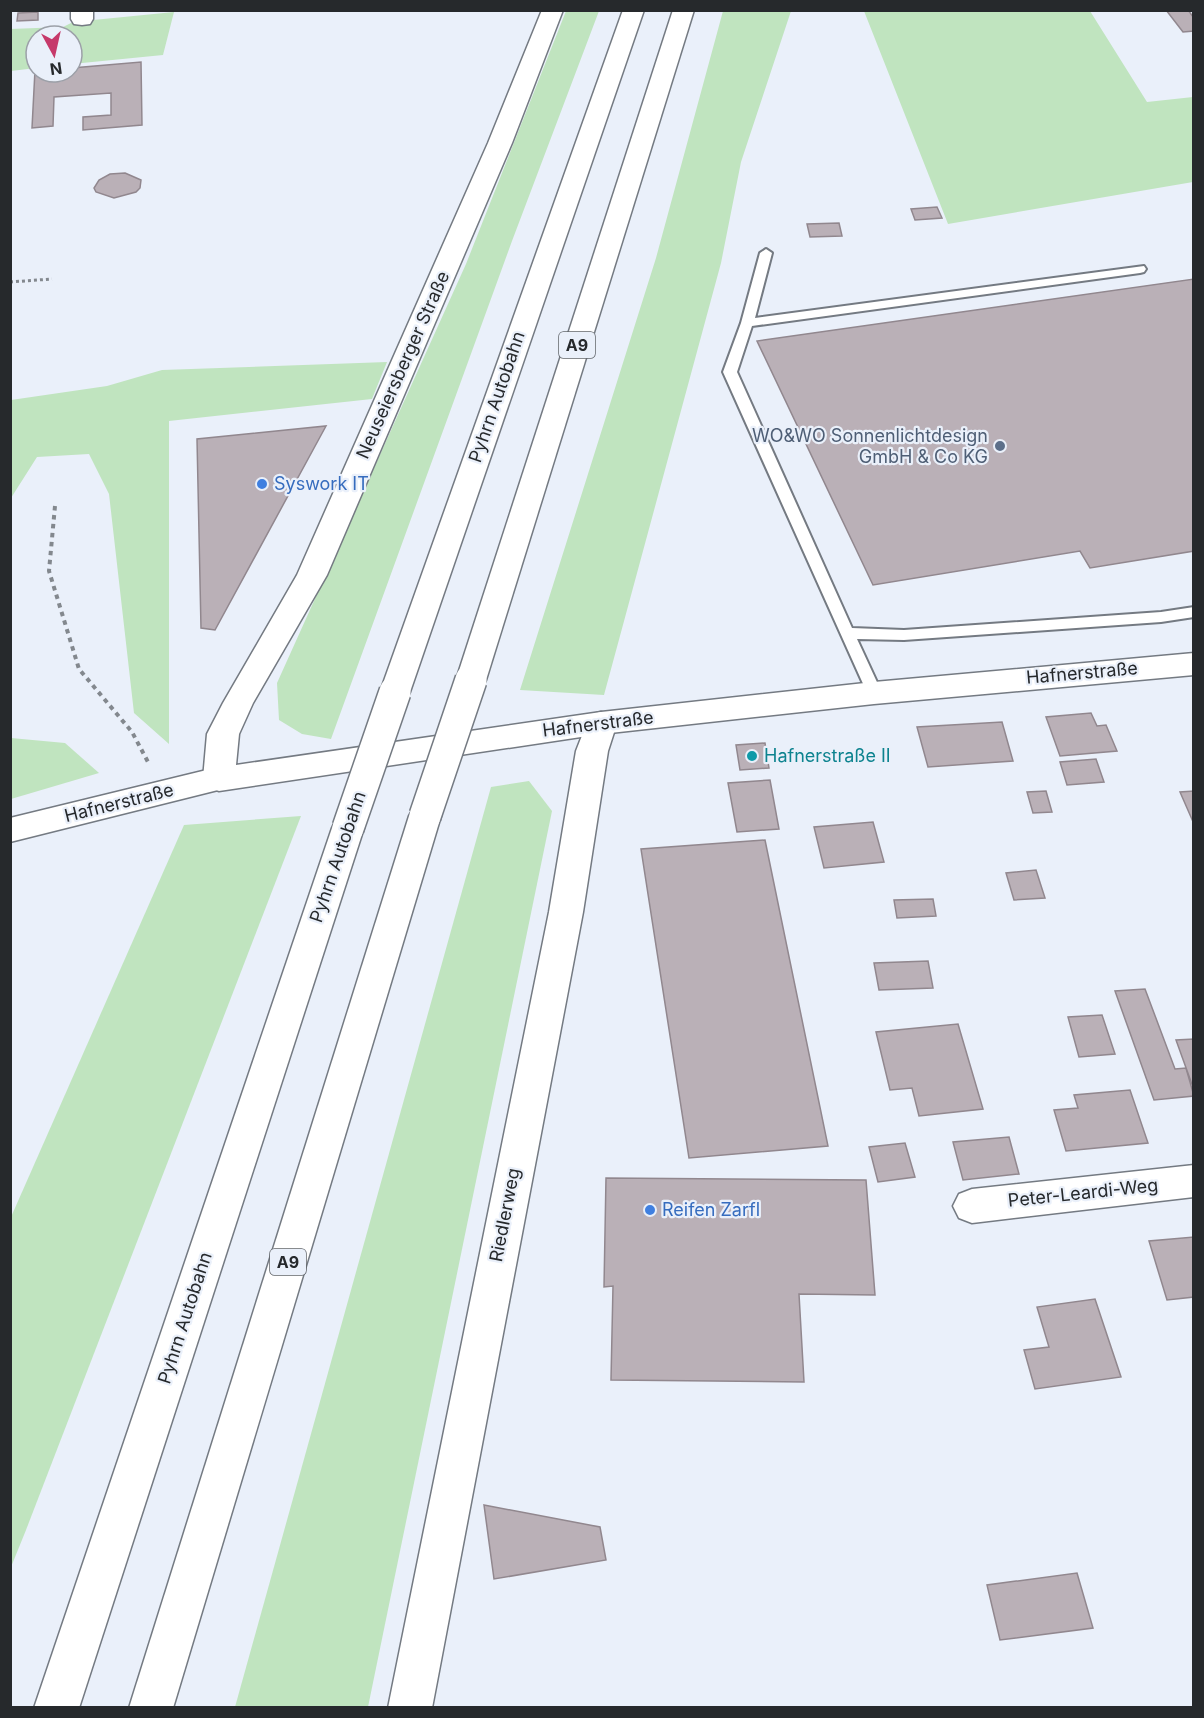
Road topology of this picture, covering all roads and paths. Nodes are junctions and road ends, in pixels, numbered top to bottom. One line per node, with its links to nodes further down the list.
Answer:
1 (553, 10): 15 (main road, Neuseiersberger Straße)
2 (634, 10): 20 (main road, Pyhrn Autobahn, bridge)
3 (684, 10): 21 (main road, A9, bridge)
4 (766, 253): 8 (lane)
5 (1140, 269): 8 (lane)
6 (51, 279): 7 (path)
7 (10, 282)
8 (747, 323): 11 (lane)
9 (55, 506): 16 (path)
10 (1194, 612): 11 (lane)
11 (847, 633): 13 (lane)
12 (1194, 664): 13 (main road, Hafnerstraße)
13 (874, 693): 14 (main road, Hafnerstraße)
14 (602, 723): 15 (main road, Hafnerstraße); 22 (main road, Riedlerweg)
15 (219, 779): 16 (main road, Hafnerstraße)
16 (161, 793): 17 (main road, Hafnerstraße)
17 (10, 830)
18 (1194, 1181): 19 (main road, Peter-Leardi-Weg)
19 (972, 1206)
20 (56, 1707)
21 (151, 1707)
22 (410, 1707)

